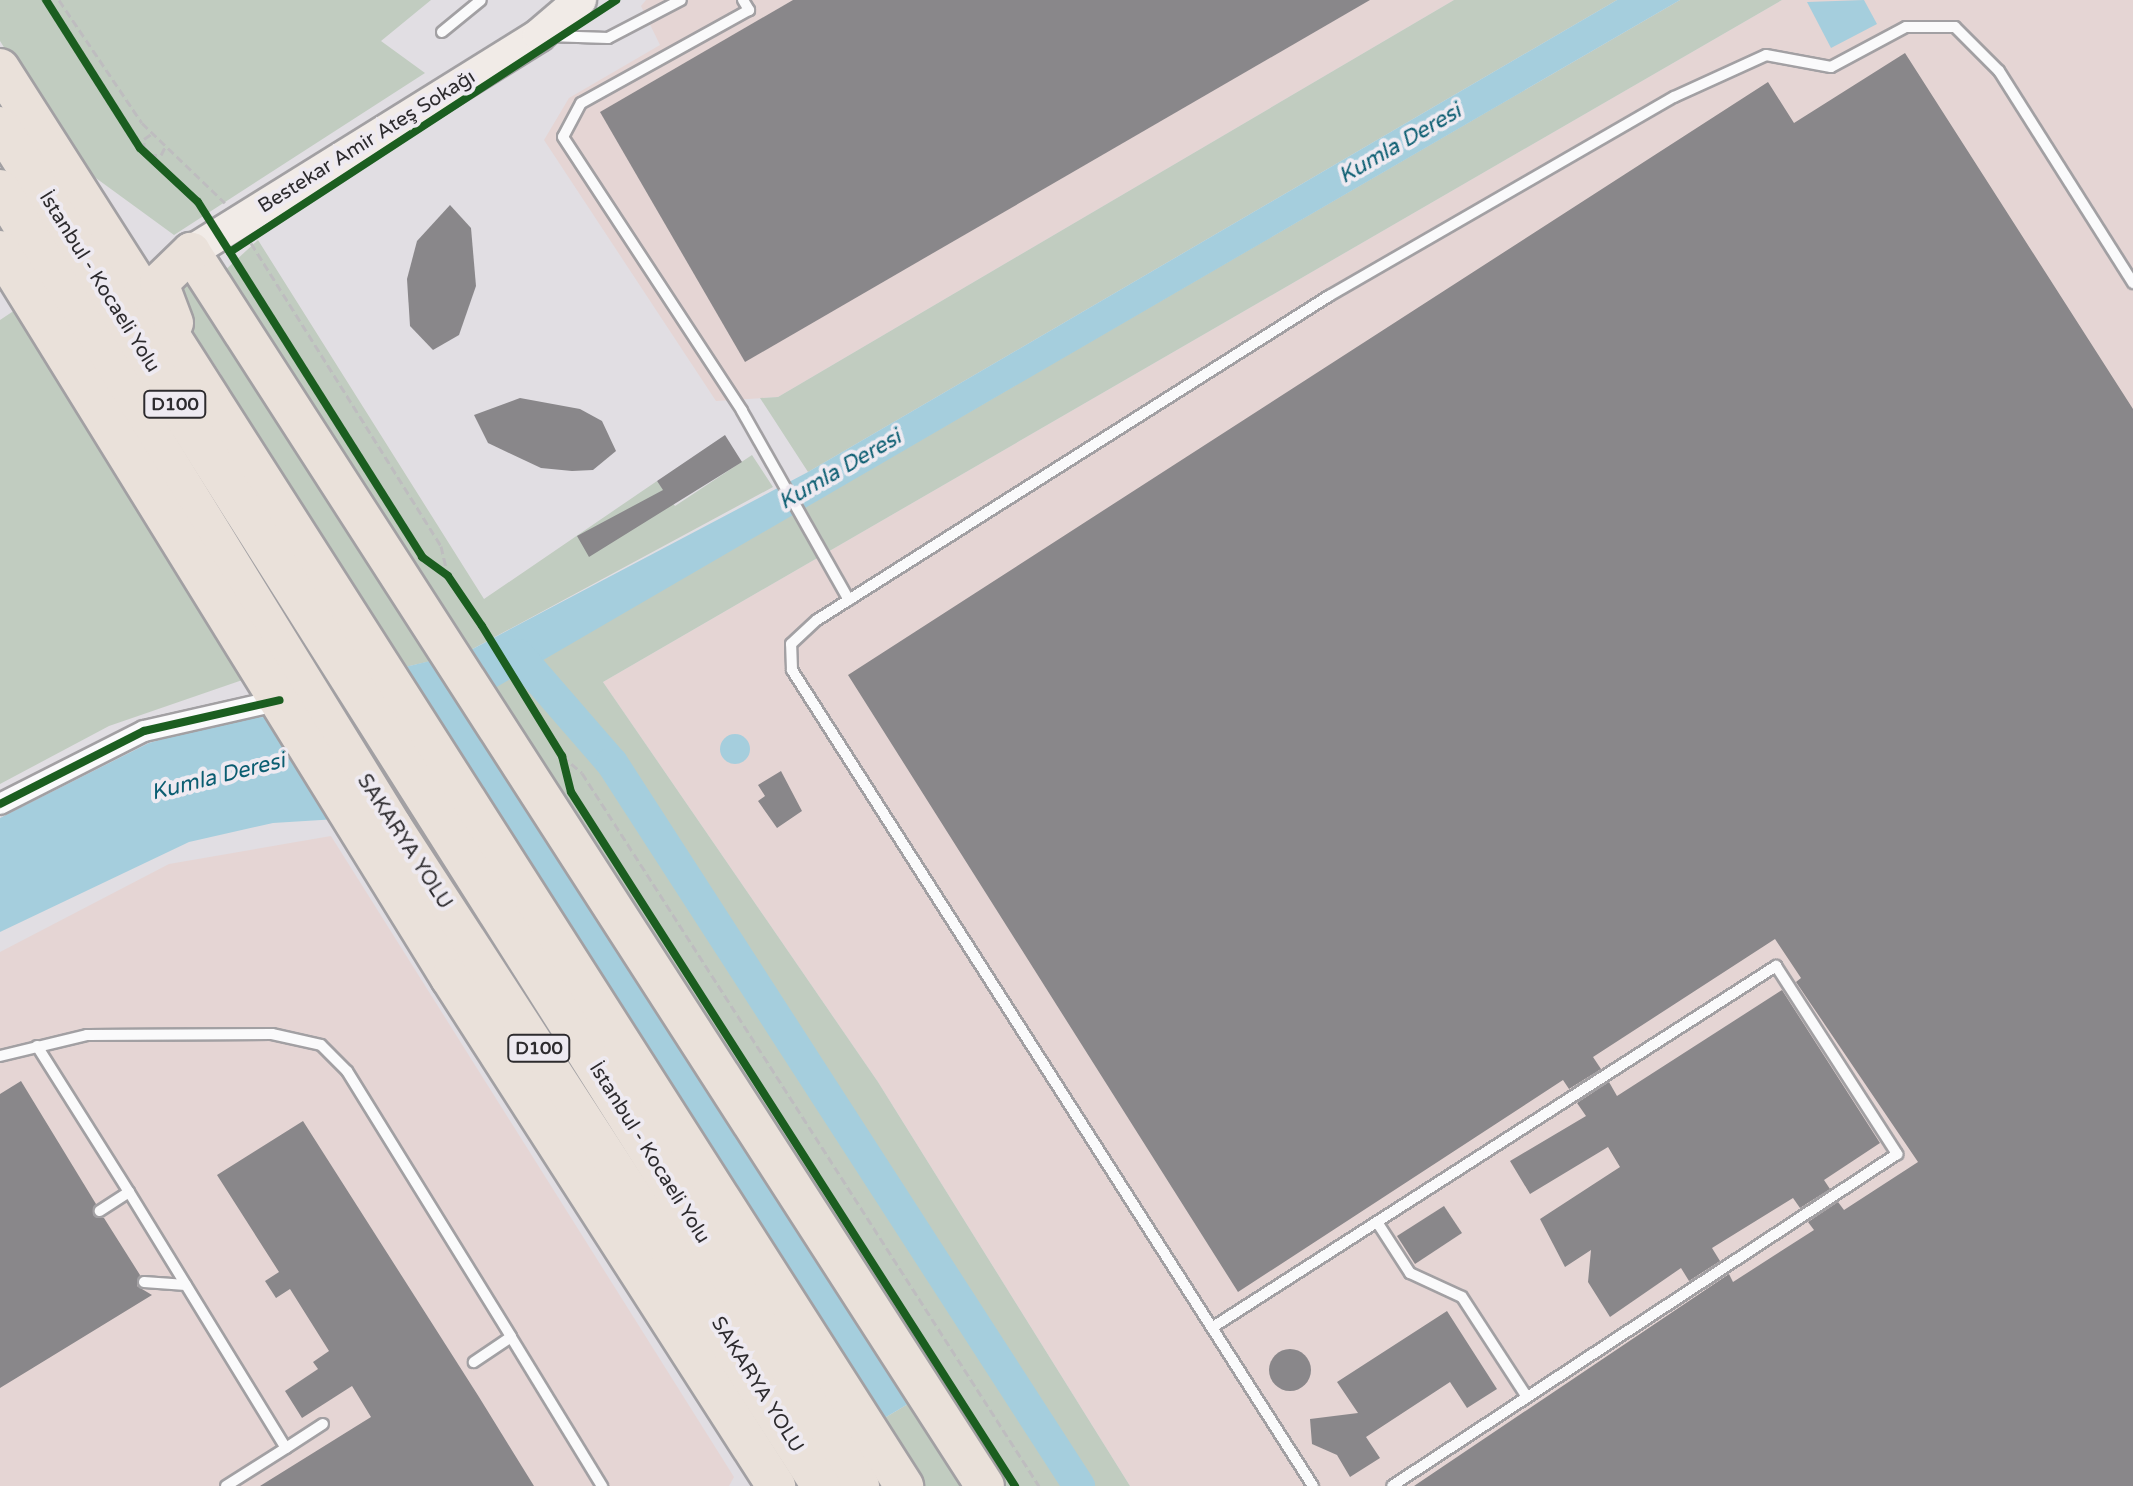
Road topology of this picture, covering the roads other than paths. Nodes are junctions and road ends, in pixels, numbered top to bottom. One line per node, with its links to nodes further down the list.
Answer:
1 (481, 0): 5 (lane)
2 (580, 0): 6 (main road, Bestekar Amir Ateş Sokağı)
3 (681, 0): 6 (lane)
4 (743, 0): 15 (lane)
5 (442, 32)
6 (539, 35): 11 (main road, Bestekar Amir Ateş Sokağı)
7 (0, 68): 10 (highway)
8 (0, 126): 16 (highway, İstanbul - Kocaeli Yolu / D100)
9 (0, 189): 17 (highway, SAKARYA YOLU / D100)
10 (106, 236): 11 (highway); 14 (highway)
11 (232, 236): 14 (highway); 43 (highway)
12 (0, 250): 17 (highway)
13 (2133, 283): 15 (lane)
14 (213, 401): 16 (highway)
15 (849, 600): 31 (lane)
16 (366, 673): 18 (highway, D100)
17 (295, 706): 19 (street); 20 (highway, SAKARYA YOLU / D100)
18 (428, 770): 21 (highway, İstanbul - Kocaeli Yolu / D100); 22 (highway)
19 (0, 804)
20 (374, 814): 30 (highway, SAKARYA YOLU / D100); 40 (highway)
21 (444, 830): 22 (highway); 30 (highway, İstanbul - Kocaeli Yolu / D100)
22 (612, 1029): 37 (highway)
23 (37, 1046): 24 (lane); 25 (lane); 32 (lane)
24 (0, 1056)
25 (129, 1192): 26 (lane); 29 (lane)
26 (100, 1211)
27 (1377, 1222): 31 (lane); 34 (lane); 34 (lane)
28 (144, 1282): 29 (lane)
29 (186, 1285): 36 (lane)
30 (716, 1291): 41 (highway, SAKARYA YOLU / D100); 42 (highway, İstanbul - Kocaeli Yolu / D100)
31 (1213, 1327): 44 (lane)
32 (511, 1337): 33 (lane); 39 (lane)
33 (474, 1362)
34 (1527, 1397): 45 (lane)
35 (323, 1424): 36 (lane)
36 (286, 1448): 38 (lane)
37 (895, 1480)
38 (226, 1486)
39 (602, 1486)
40 (776, 1486)
41 (821, 1486)
42 (860, 1486)
43 (985, 1486)
44 (1313, 1486)
45 (1392, 1486)

